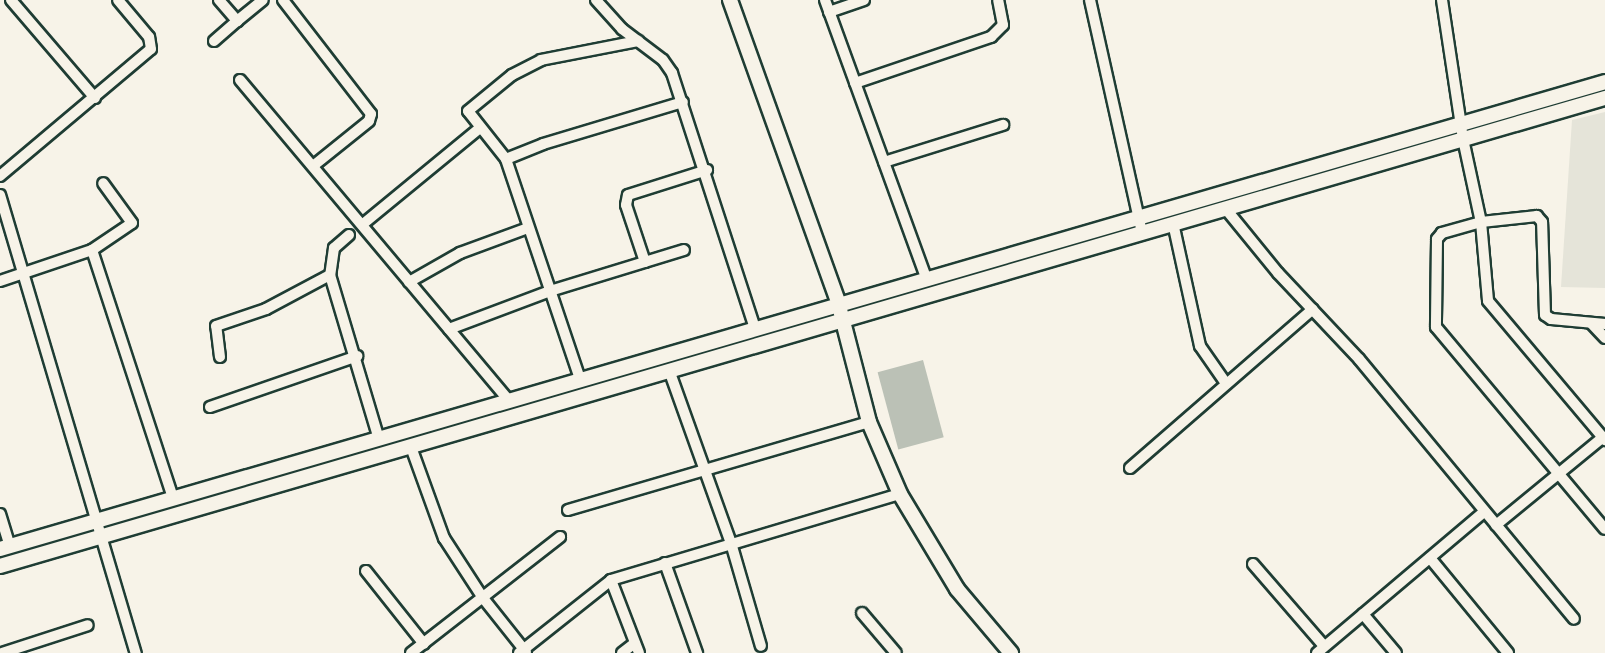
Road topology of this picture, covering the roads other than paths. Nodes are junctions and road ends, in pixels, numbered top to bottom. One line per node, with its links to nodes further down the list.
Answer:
1 (11, 0): 20 (street)
2 (118, 0): 20 (street)
3 (219, 0): 14 (street)
4 (263, 0): 14 (street)
5 (283, 0): 28 (street)
6 (596, 0): 16 (street)
7 (730, 0): 50 (main road)
8 (825, 0): 13 (street)
9 (864, 0): 13 (street)
10 (998, 0): 19 (street)
11 (1090, 0): 34 (street)
12 (1442, 0): 25 (street)
13 (829, 12): 19 (street)
14 (237, 21): 15 (street)
15 (214, 41)
16 (638, 41): 22 (street); 24 (street)
17 (240, 80): 28 (street)
18 (1605, 82): 25 (main road)
19 (855, 83): 27 (street)
20 (95, 98): 30 (street)
21 (1605, 98): 25 (main road)
22 (683, 102): 26 (street); 29 (street)
23 (1003, 125): 27 (street)
24 (480, 128): 26 (street); 37 (street)
25 (1462, 131): 33 (main road); 34 (main road); 35 (street)
26 (506, 159): 38 (street)
27 (884, 162): 46 (street)
28 (313, 166): 37 (street)
29 (707, 170): 43 (street); 55 (street)
30 (0, 176)
31 (103, 183): 41 (street)
32 (0, 195): 44 (street)
33 (1225, 208): 36 (main road); 51 (street)
34 (1138, 217): 39 (street); 46 (main road)
35 (1481, 222): 53 (street); 67 (street); 71 (street)
36 (1173, 223): 39 (main road); 62 (street)
37 (363, 224): 48 (street)
38 (528, 228): 48 (street); 49 (street)
39 (1142, 232): 52 (main road)
40 (349, 235): 45 (street)
41 (92, 250): 44 (street); 73 (street)
42 (684, 250): 43 (street)
43 (645, 262): 49 (street)
44 (22, 273): 47 (street); 78 (street)
45 (330, 275): 58 (street); 59 (street)
46 (926, 278): 50 (main road)
47 (0, 281)
48 (409, 282): 56 (street)
49 (550, 291): 56 (street); 61 (street)
50 (838, 302): 52 (main road); 55 (main road)
51 (1313, 309): 62 (street); 75 (street)
52 (842, 318): 60 (main road); 65 (main road)
53 (1592, 324): 54 (street); 57 (street)
54 (1605, 324)
55 (755, 328): 61 (main road)
56 (449, 329): 63 (street)
57 (1605, 338)
58 (357, 356): 64 (street); 66 (street)
59 (220, 357)
60 (669, 370): 68 (main road); 70 (street)
61 (580, 379): 63 (main road)
62 (1225, 382): 69 (street)
63 (509, 401): 66 (main road)
64 (210, 407)
65 (869, 422): 70 (street); 72 (main road)
66 (379, 439): 73 (main road)
67 (1604, 439): 71 (street)
68 (411, 447): 78 (main road); 89 (street)
69 (1130, 468)
70 (705, 472): 74 (street); 81 (street)
71 (1559, 474): 77 (street); 79 (street)
72 (900, 494): 81 (street); 105 (main road)
73 (173, 498): 78 (main road)
74 (568, 510)
75 (1484, 512): 77 (street); 83 (street)
76 (0, 514): 82 (street)
77 (1496, 525): 92 (street)
78 (99, 528): 82 (main road); 86 (main road); 100 (street)
79 (1605, 529)
80 (560, 537): 89 (street)
81 (731, 543): 84 (street); 95 (street)
82 (5, 547)
83 (1430, 558): 91 (street); 107 (street)
84 (665, 563): 88 (street); 103 (street)
85 (1253, 564): 97 (street)
86 (0, 566)
87 (366, 571): 94 (street)
88 (611, 580): 96 (street); 98 (street)
89 (483, 598): 94 (street); 98 (street)
90 (862, 613): 104 (street)
91 (1363, 614): 97 (street); 106 (street)
92 (1574, 619)
93 (88, 625): 99 (street)
94 (424, 644): 101 (street)
95 (761, 646)
96 (637, 648): 102 (street)
97 (1321, 650)
98 (523, 652)
99 (2, 653)
100 (136, 653)
101 (411, 653)
102 (622, 653)
103 (697, 653)
104 (896, 653)
105 (1011, 653)
106 (1396, 653)
107 (1508, 653)

